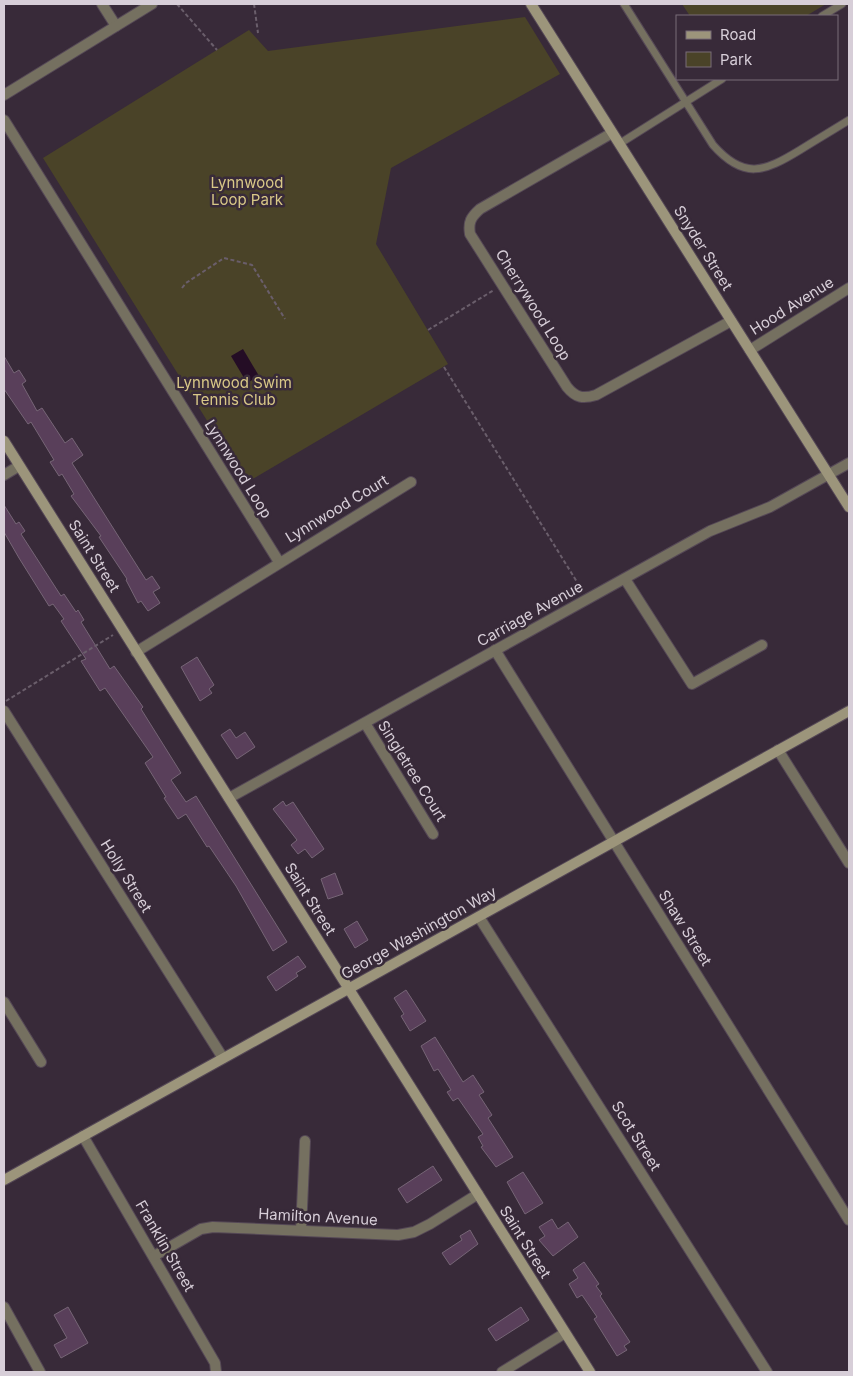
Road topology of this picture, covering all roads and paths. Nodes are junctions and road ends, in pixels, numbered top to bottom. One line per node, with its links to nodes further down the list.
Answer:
1 (102, 4): 9 (street)
2 (152, 4): 9 (street)
3 (177, 4): 11 (path)
4 (254, 4): 10 (path)
5 (531, 4): 17 (street, Snyder Street)
6 (624, 4): 14 (lane)
7 (842, 4): 8 (lane)
8 (824, 15)
9 (116, 26): 13 (street)
10 (258, 33)
11 (217, 50)
12 (720, 80): 14 (lane)
13 (4, 95)
14 (684, 102): 16 (lane); 18 (lane)
15 (4, 120): 34 (street, Lynnwood Loop)
16 (849, 120)
17 (612, 133): 18 (street, Snyder Street); 23 (street, Cherrywood Loop)
18 (619, 144): 23 (street, Snyder Street)
19 (182, 288): 22 (path)
20 (849, 288): 25 (street, Hood Avenue)
21 (494, 290): 24 (path)
22 (285, 319)
23 (731, 321): 25 (street, Snyder Street)
24 (428, 330)
25 (750, 350): 31 (street, Snyder Street)
26 (444, 367): 36 (path)
27 (4, 441): 29 (street, Saint Street)
28 (849, 463): 31 (street, Carriage Avenue)
29 (19, 466): 30 (street); 40 (street, Saint Street)
30 (4, 475)
31 (829, 475): 33 (street, Snyder Street); 35 (street, Carriage Avenue)
32 (411, 482): 34 (street, Lynnwood Court)
33 (849, 507)
34 (279, 562): 40 (street)
35 (625, 579): 38 (street); 39 (street, Carriage Avenue)
36 (582, 590)
37 (113, 635): 41 (path)
38 (762, 646)
39 (495, 650): 44 (street, Carriage Avenue); 48 (street, Shaw Street)
40 (136, 652): 46 (street, Saint Street)
41 (4, 702)
42 (4, 711): 53 (street, Holly Street)
43 (849, 711): 45 (street, George Washington Way)
44 (365, 723): 46 (street, Carriage Avenue); 47 (street, Singletree Court)
45 (778, 750): 48 (street, George Washington Way); 49 (street)
46 (229, 798): 51 (street, Saint Street)
47 (434, 834)
48 (614, 841): 50 (street, George Washington Way); 59 (street, Shaw Street)
49 (849, 863)
50 (479, 917): 51 (street, George Washington Way); 68 (street, Scot Street)
51 (349, 989): 53 (street, George Washington Way); 58 (street, Saint Street)
52 (4, 1002): 54 (street)
53 (223, 1058): 55 (street, George Washington Way)
54 (41, 1062)
55 (83, 1136): 57 (street, George Washington Way); 61 (street, Franklin Street)
56 (305, 1141): 60 (street)
57 (4, 1180)
58 (478, 1194): 60 (street, Hamilton Avenue); 63 (street, Saint Street)
59 (849, 1220)
60 (301, 1230): 61 (street, Hamilton Avenue)
61 (154, 1256): 65 (street, Franklin Street)
62 (4, 1307): 64 (street)
63 (565, 1332): 66 (street); 67 (street, Saint Street)
64 (40, 1372)
65 (216, 1372)
66 (502, 1372)
67 (590, 1372)
68 (767, 1372)

